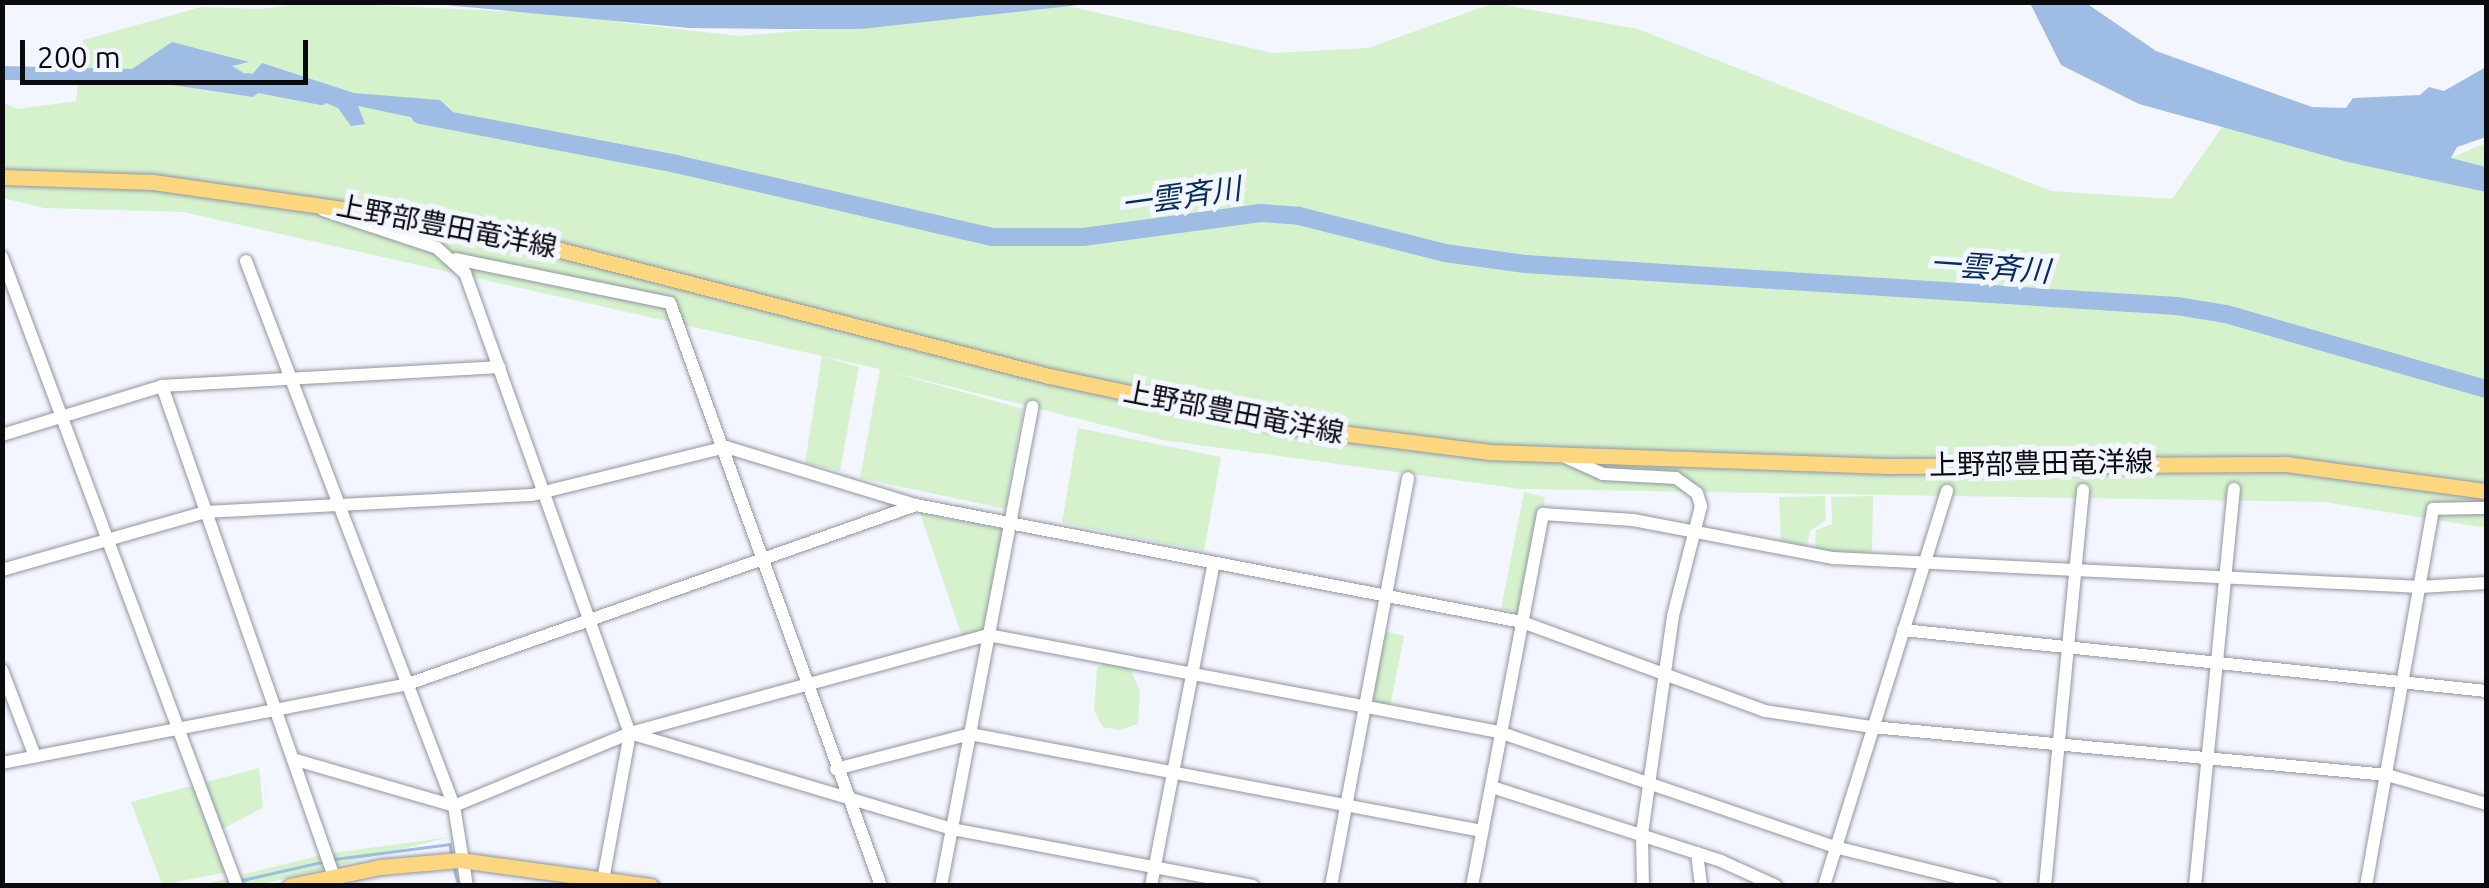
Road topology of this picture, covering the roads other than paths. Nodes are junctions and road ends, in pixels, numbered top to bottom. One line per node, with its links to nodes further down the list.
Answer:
1 (2, 175): 2 (main road, 上野部豊田竜洋線)
2 (300, 198): 4 (street); 13 (main road, 上野部豊田竜洋線)
3 (2, 257): 10 (street)
4 (456, 259): 6 (street); 12 (street)
5 (246, 261): 7 (street)
6 (499, 367): 7 (street); 19 (street)
7 (295, 380): 8 (street); 20 (street)
8 (162, 386): 10 (street); 23 (street)
9 (1032, 406): 24 (street)
10 (62, 414): 11 (street); 26 (street)
11 (2, 435)
12 (726, 447): 19 (street); 21 (street); 27 (street)
13 (1563, 456): 17 (main road, 上野部豊田竜洋線); 25 (street)
14 (1408, 478): 35 (street)
15 (2234, 489): 32 (street)
16 (2084, 490): 30 (street)
17 (2486, 491)
18 (1947, 492): 28 (street)
19 (544, 493): 20 (street); 36 (street)
20 (344, 504): 23 (street); 47 (street)
21 (916, 505): 24 (street); 27 (street)
22 (2486, 508): 34 (street)
23 (206, 512): 26 (street); 49 (street)
24 (1011, 524): 29 (street); 39 (street)
25 (1697, 531): 28 (street); 37 (street); 44 (street)
26 (108, 540): 31 (street); 51 (street)
27 (766, 558): 36 (street); 46 (street)
28 (1924, 558): 30 (street); 38 (street)
29 (1214, 562): 35 (street); 43 (street)
30 (2076, 566): 32 (street); 40 (street)
31 (2, 570)
32 (2225, 573): 34 (street); 41 (street)
33 (2486, 583): 34 (street)
34 (2420, 587): 45 (street)
35 (1388, 596): 37 (street); 50 (street)
36 (590, 621): 47 (street); 54 (street)
37 (1522, 622): 44 (street); 53 (street)
38 (1903, 630): 40 (street); 52 (street)
39 (988, 635): 43 (street); 46 (street); 55 (street)
40 (2068, 645): 41 (street); 56 (street)
41 (2216, 660): 45 (street); 58 (street)
42 (2, 670): 57 (street)
43 (1193, 673): 50 (street); 62 (street)
44 (1665, 678): 52 (street); 64 (street)
45 (2404, 679): 48 (street); 63 (street)
46 (807, 680): 54 (street); 61 (street)
47 (408, 684): 49 (street); 69 (street)
48 (2486, 691)
49 (278, 705): 51 (street); 59 (street)
50 (1366, 709): 53 (street); 68 (street)
51 (179, 725): 57 (street); 79 (street)
52 (1872, 728): 56 (street); 73 (street)
53 (1499, 732): 64 (street); 65 (street)
54 (630, 733): 66 (street); 69 (street); 78 (street)
55 (970, 734): 61 (street); 62 (street); 70 (street)
56 (2059, 746): 58 (street); 94 (street)
57 (34, 754): 60 (street)
58 (2207, 759): 63 (street); 95 (street)
59 (296, 760): 69 (street); 77 (street)
60 (2, 763)
61 (836, 769): 66 (street)
62 (1174, 773): 68 (street); 76 (street)
63 (2387, 776): 67 (street); 96 (street)
64 (1650, 782): 72 (street); 73 (street)
65 (1492, 787): 71 (street); 72 (street)
66 (846, 798): 70 (street); 83 (street)
67 (2486, 804)
68 (1346, 805): 71 (street); 87 (street)
69 (454, 806): 75 (street)
70 (952, 829): 76 (street); 84 (street)
71 (1482, 831): 88 (street)
72 (1642, 835): 74 (street); 89 (street)
73 (1834, 847): 92 (street); 93 (street)
74 (1696, 853): 90 (street); 91 (street)
75 (460, 860): 77 (main road); 78 (main road); 81 (street)
76 (1155, 866): 85 (street); 86 (street)
77 (333, 874): 80 (main road)
78 (603, 881): 82 (main road)
79 (237, 886)
80 (290, 886)
81 (467, 886)
82 (651, 886)
83 (881, 886)
84 (941, 886)
85 (1151, 886)
86 (1253, 886)
87 (1332, 886)
88 (1472, 886)
89 (1644, 886)
90 (1701, 886)
91 (1776, 886)
92 (1824, 886)
93 (1993, 886)
94 (2046, 886)
95 (2195, 886)
96 (2366, 886)

